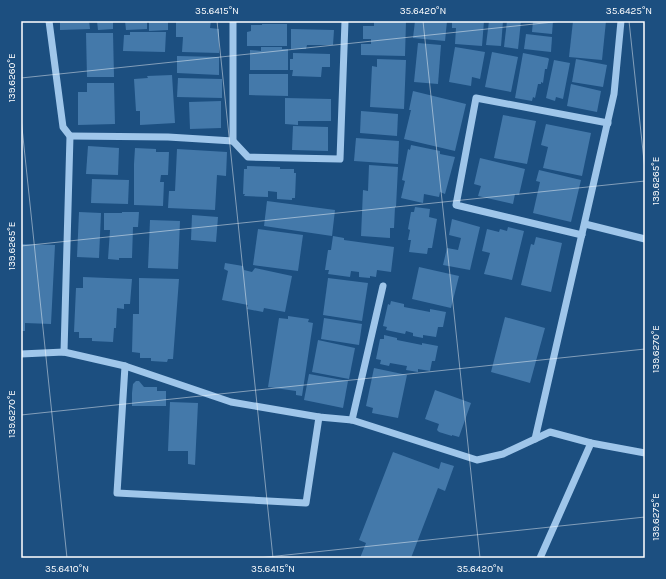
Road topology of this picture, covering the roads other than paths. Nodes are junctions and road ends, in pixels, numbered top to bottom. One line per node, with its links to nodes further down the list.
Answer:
1 (48, 21): 6 (street)
2 (233, 21): 7 (street)
3 (345, 21): 7 (street)
4 (621, 21): 5 (street)
5 (608, 123): 8 (street); 9 (street)
6 (70, 136): 7 (street); 12 (street)
7 (232, 141)
8 (585, 224): 9 (street); 10 (street)
9 (582, 235): 17 (street)
10 (645, 239)
11 (383, 286): 16 (street)
12 (64, 352): 13 (street); 14 (street)
13 (21, 354)
14 (125, 366): 15 (street); 15 (street)
15 (319, 417): 16 (street)
16 (352, 420): 17 (street)
17 (535, 439): 18 (street)
18 (591, 443): 19 (street); 20 (street)
19 (645, 453)
20 (540, 558)

